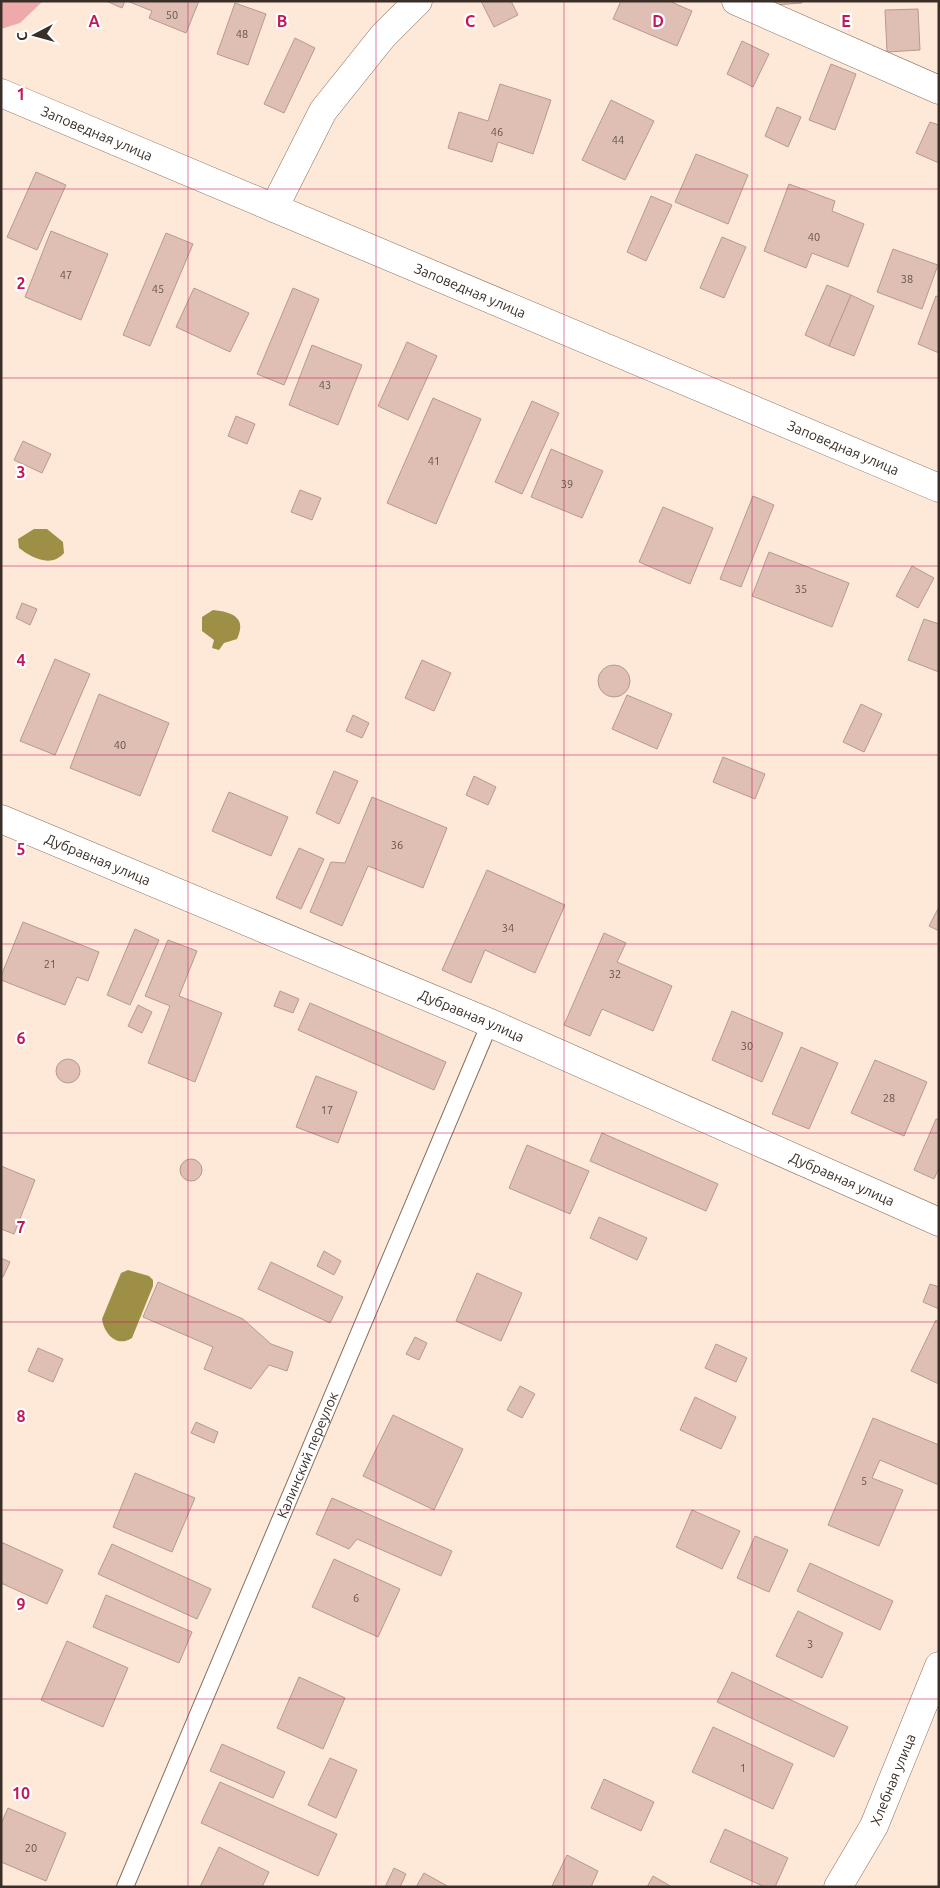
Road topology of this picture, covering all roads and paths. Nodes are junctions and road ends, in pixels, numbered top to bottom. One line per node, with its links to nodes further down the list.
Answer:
1 (418, 1): 5 (street)
2 (736, 1): 3 (street)
3 (939, 90)
4 (1, 93): 5 (street, Заповедная улица)
5 (274, 208): 6 (street, Заповедная улица)
6 (939, 488)
7 (2, 821): 8 (street, Дубравная улица)
8 (490, 1023): 9 (street, Дубравная улица); 11 (lane, Калинский переулок)
9 (939, 1222)
10 (939, 1666): 12 (street, Хлебная улица)
11 (125, 1887)
12 (838, 1887)

